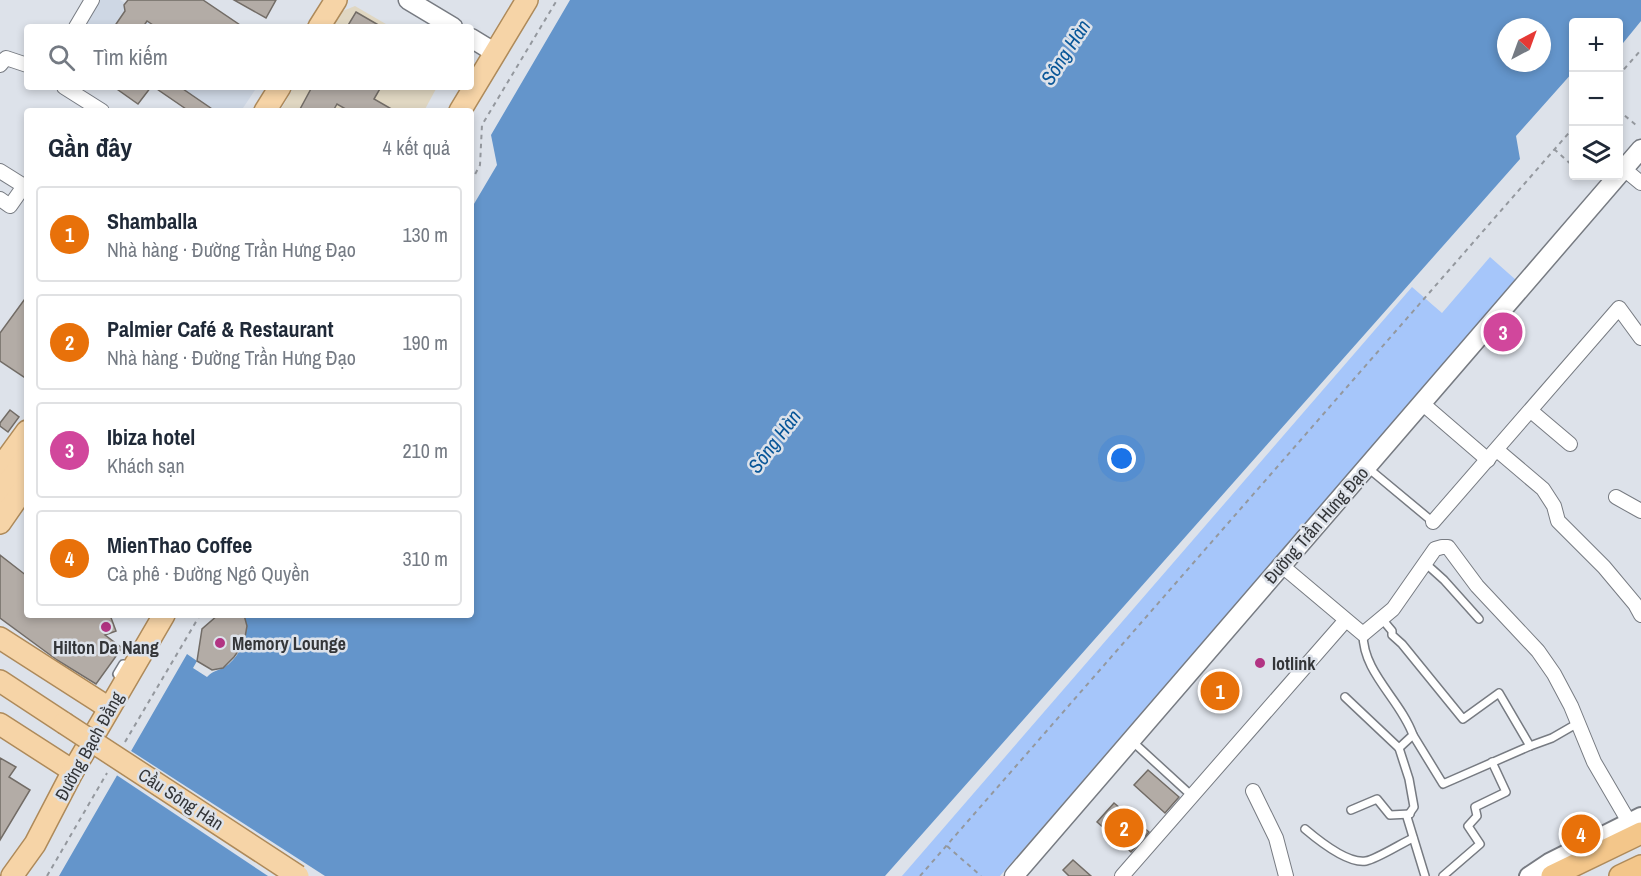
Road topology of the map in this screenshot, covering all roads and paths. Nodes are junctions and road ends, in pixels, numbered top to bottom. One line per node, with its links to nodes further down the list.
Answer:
1 (92, 0): 6 (street)
2 (336, 0): 7 (main road)
3 (408, 0): 8 (main road)
4 (527, 0): 11 (main road)
5 (558, 0): 30 (path)
6 (78, 24)
7 (321, 24)
8 (448, 24)
9 (474, 40): 11 (main road)
10 (1641, 50): 14 (path)
11 (494, 52): 15 (main road)
12 (2, 59): 13 (street)
13 (24, 65)
14 (1622, 72)
15 (474, 87)
16 (69, 90): 19 (street)
17 (278, 90): 20 (main road)
18 (472, 90): 21 (main road)
19 (97, 108)
20 (267, 108)
21 (462, 108)
22 (1623, 114): 23 (path)
23 (1636, 125)
24 (1569, 133): 26 (path)
25 (1641, 149): 28 (main road, Đường Trần Hưng Đạo)
26 (1554, 150): 27 (path); 74 (path)
27 (1569, 163)
28 (1624, 169): 31 (street); 34 (main road, Đường Trần Hưng Đạo)
29 (0, 171): 32 (street)
30 (474, 176)
31 (1641, 183)
32 (0, 200)
33 (1641, 338): 35 (street)
34 (1423, 404): 38 (street); 40 (main road, Đường Trần Hưng Đạo)
35 (1531, 411): 37 (street); 38 (street)
36 (24, 436): 39 (main road)
37 (1570, 444)
38 (1492, 455): 45 (street); 49 (street)
39 (9, 458): 42 (main road)
40 (1366, 467): 45 (lane); 48 (main road, Đường Trần Hưng Đạo)
41 (24, 488): 46 (main road)
42 (0, 495)
43 (1616, 497): 44 (street)
44 (1641, 510)
45 (1433, 522)
46 (0, 523)
47 (1424, 562): 51 (street); 52 (lane); 59 (street)
48 (1281, 565): 53 (street); 62 (main road, Đường Trần Hưng Đạo)
49 (1641, 615)
50 (162, 618): 58 (main road, Đường Bạch Đằng)
51 (1382, 619): 54 (street); 63 (lane)
52 (1479, 619)
53 (1345, 621): 54 (street); 68 (street)
54 (1363, 634): 61 (lane)
55 (0, 638): 58 (main road)
56 (0, 681): 77 (main road, Cầu Sông Hàn, bridge)
57 (1345, 697): 64 (lane)
58 (109, 708): 66 (main road, Đường Bạch Đằng)
59 (1578, 723): 63 (lane); 71 (street)
60 (0, 724): 66 (main road)
61 (1413, 735): 64 (lane); 65 (lane)
62 (1131, 740): 68 (lane); 80 (main road, Đường Trần Hưng Đạo)
63 (1530, 746): 65 (lane)
64 (1399, 748): 70 (lane)
65 (1492, 762): 84 (lane)
66 (73, 771): 76 (main road, Đường Bạch Đằng)
67 (1253, 791): 82 (street)
68 (1192, 796): 81 (street)
69 (1351, 810): 70 (lane)
70 (1410, 814): 73 (lane)
71 (1637, 824): 85 (street); 86 (highway)
72 (1305, 829): 73 (lane)
73 (1413, 838): 83 (lane)
74 (946, 846): 78 (path); 79 (path)
75 (1641, 866): 87 (highway)
76 (12, 876)
77 (298, 876)
78 (920, 876)
79 (981, 876)
80 (1014, 876)
81 (1122, 876)
82 (1286, 876)
83 (1425, 876)
84 (1443, 876)
85 (1528, 876)
86 (1552, 876)
87 (1620, 876)

